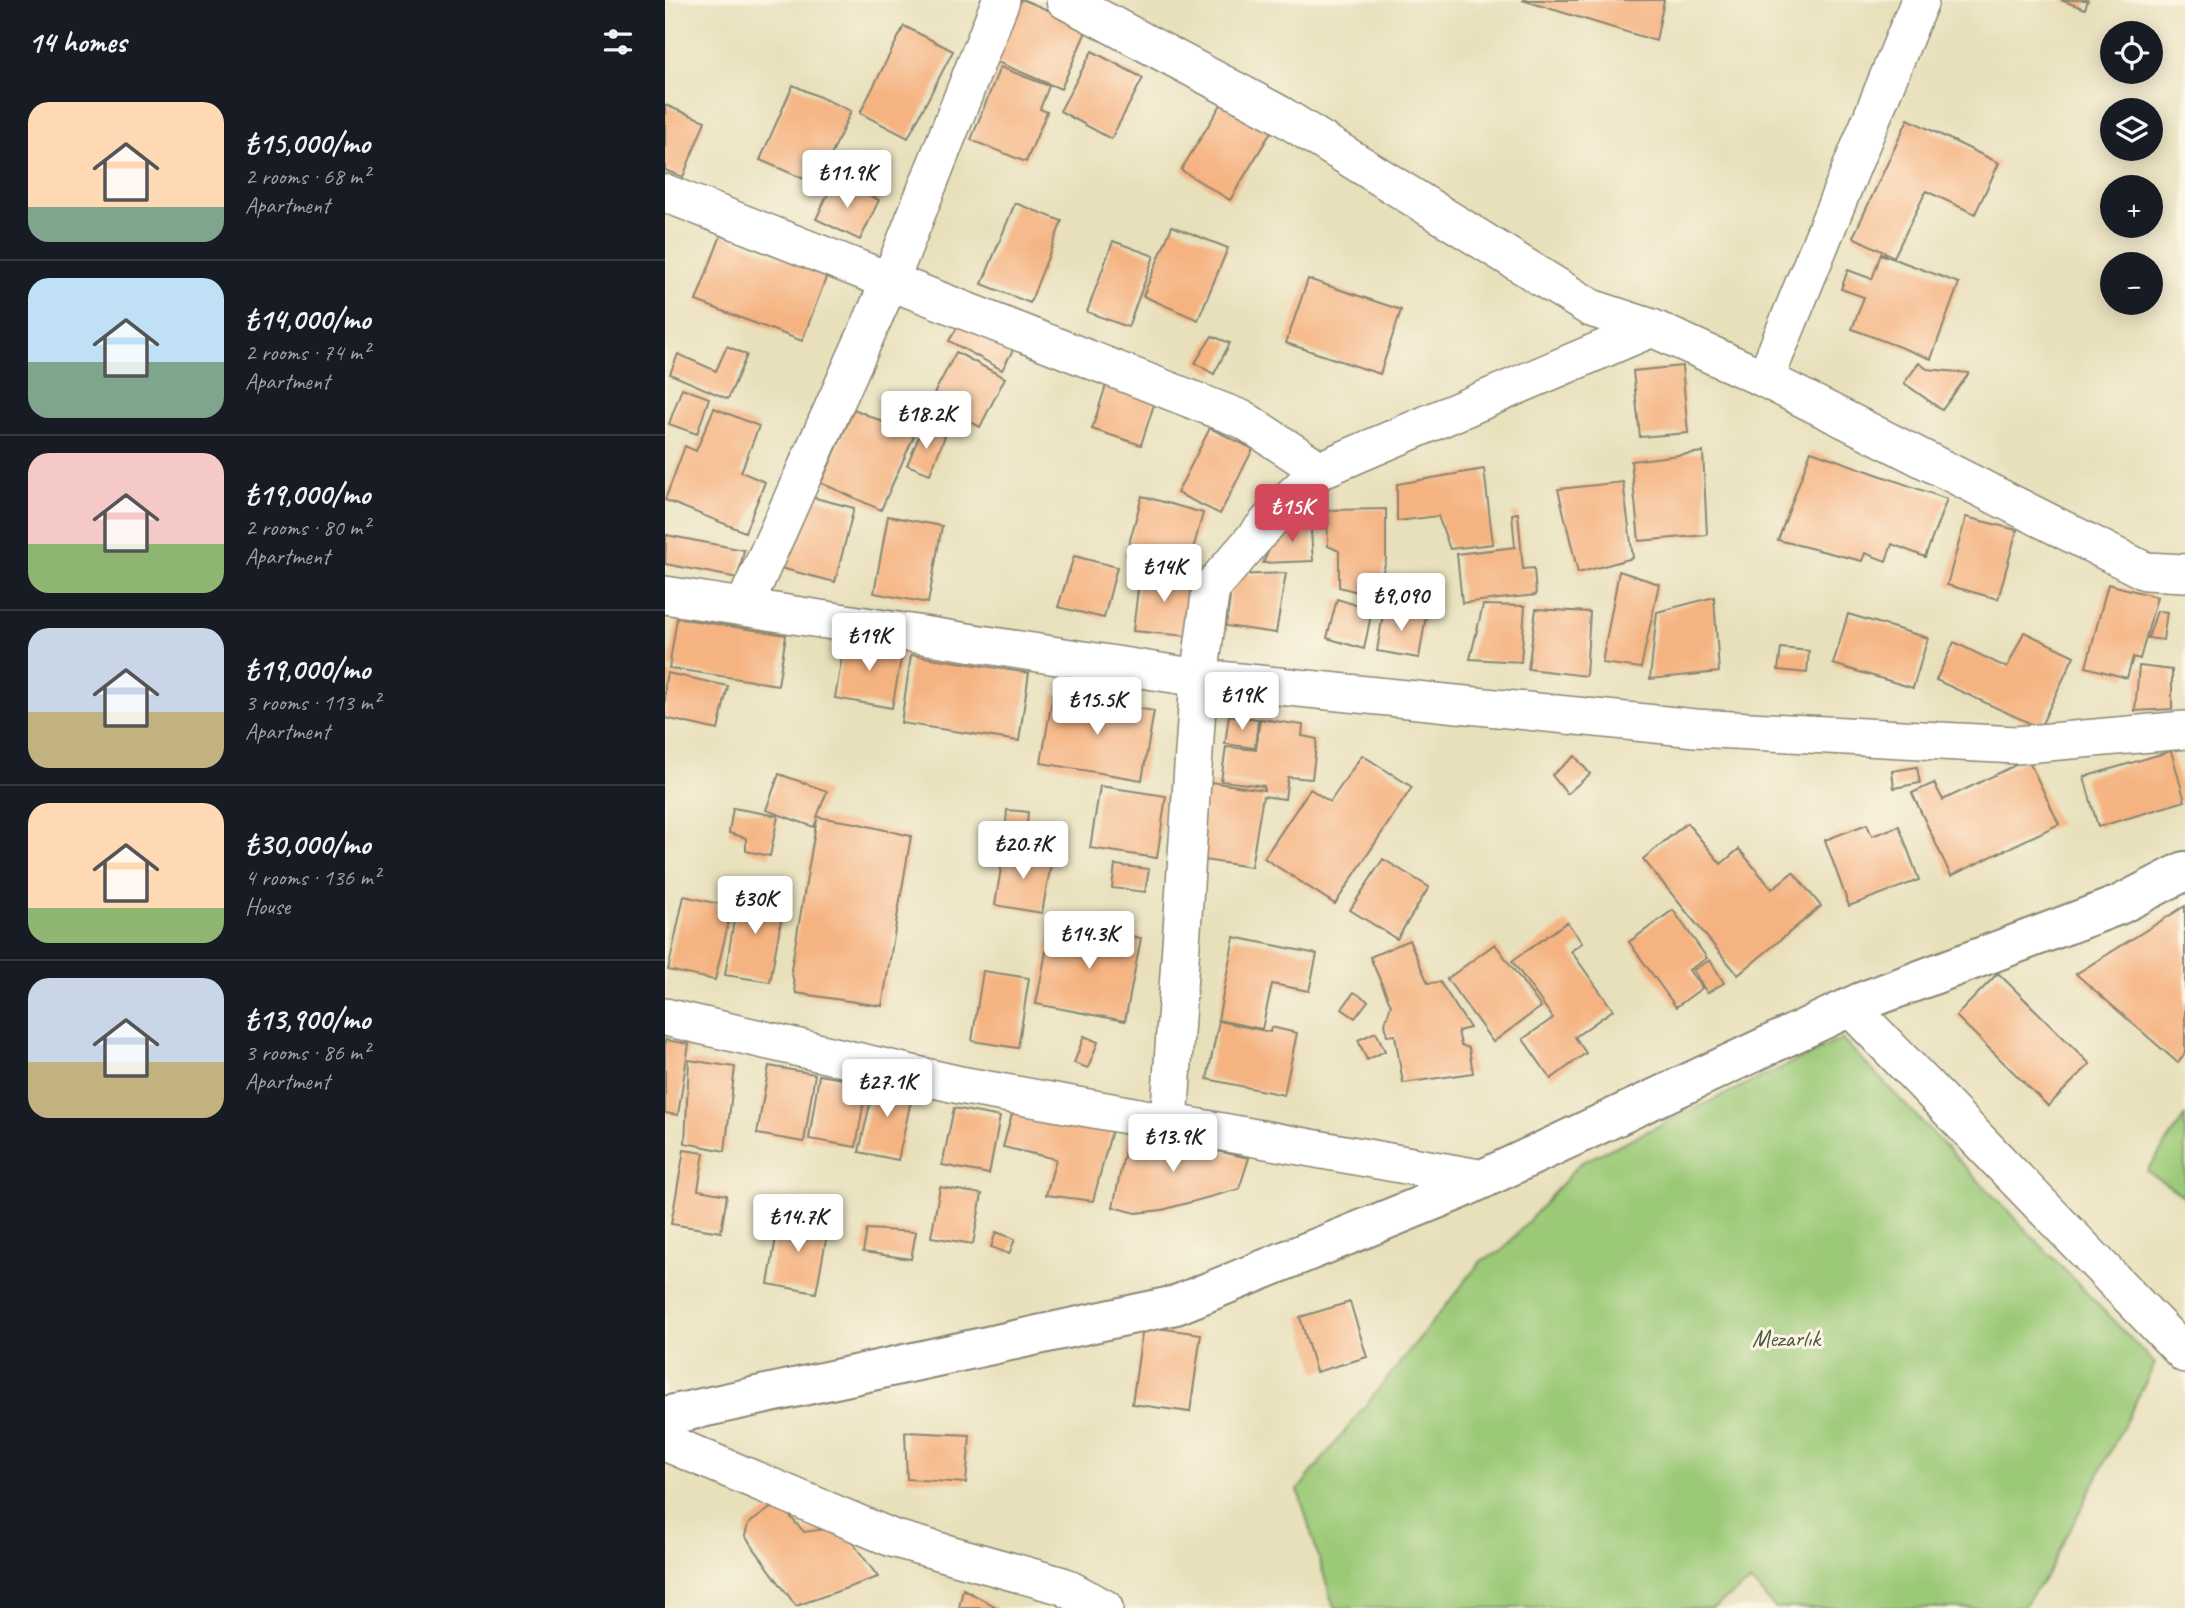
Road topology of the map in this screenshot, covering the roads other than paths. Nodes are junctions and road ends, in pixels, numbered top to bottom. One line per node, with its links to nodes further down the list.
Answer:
1 (1001, 0): 5 (street)
2 (1065, 0): 6 (street)
3 (1920, 0): 9 (street)
4 (665, 193): 5 (street)
5 (890, 281): 10 (street); 13 (street)
6 (1591, 308): 7 (street); 8 (street)
7 (1652, 328): 8 (street); 9 (street)
8 (1609, 346): 10 (street)
9 (1765, 379): 11 (street)
10 (1320, 470): 14 (street)
11 (2185, 573)
12 (665, 595): 13 (street)
13 (744, 607): 14 (street)
14 (1199, 678): 15 (street); 19 (street)
15 (2185, 730)
16 (2185, 871): 17 (street)
17 (1850, 1007): 20 (street); 21 (street)
18 (665, 1017): 19 (street)
19 (1170, 1122): 20 (street)
20 (1483, 1179): 22 (street)
21 (2185, 1354)
22 (668, 1421): 23 (street)
23 (1104, 1608)

